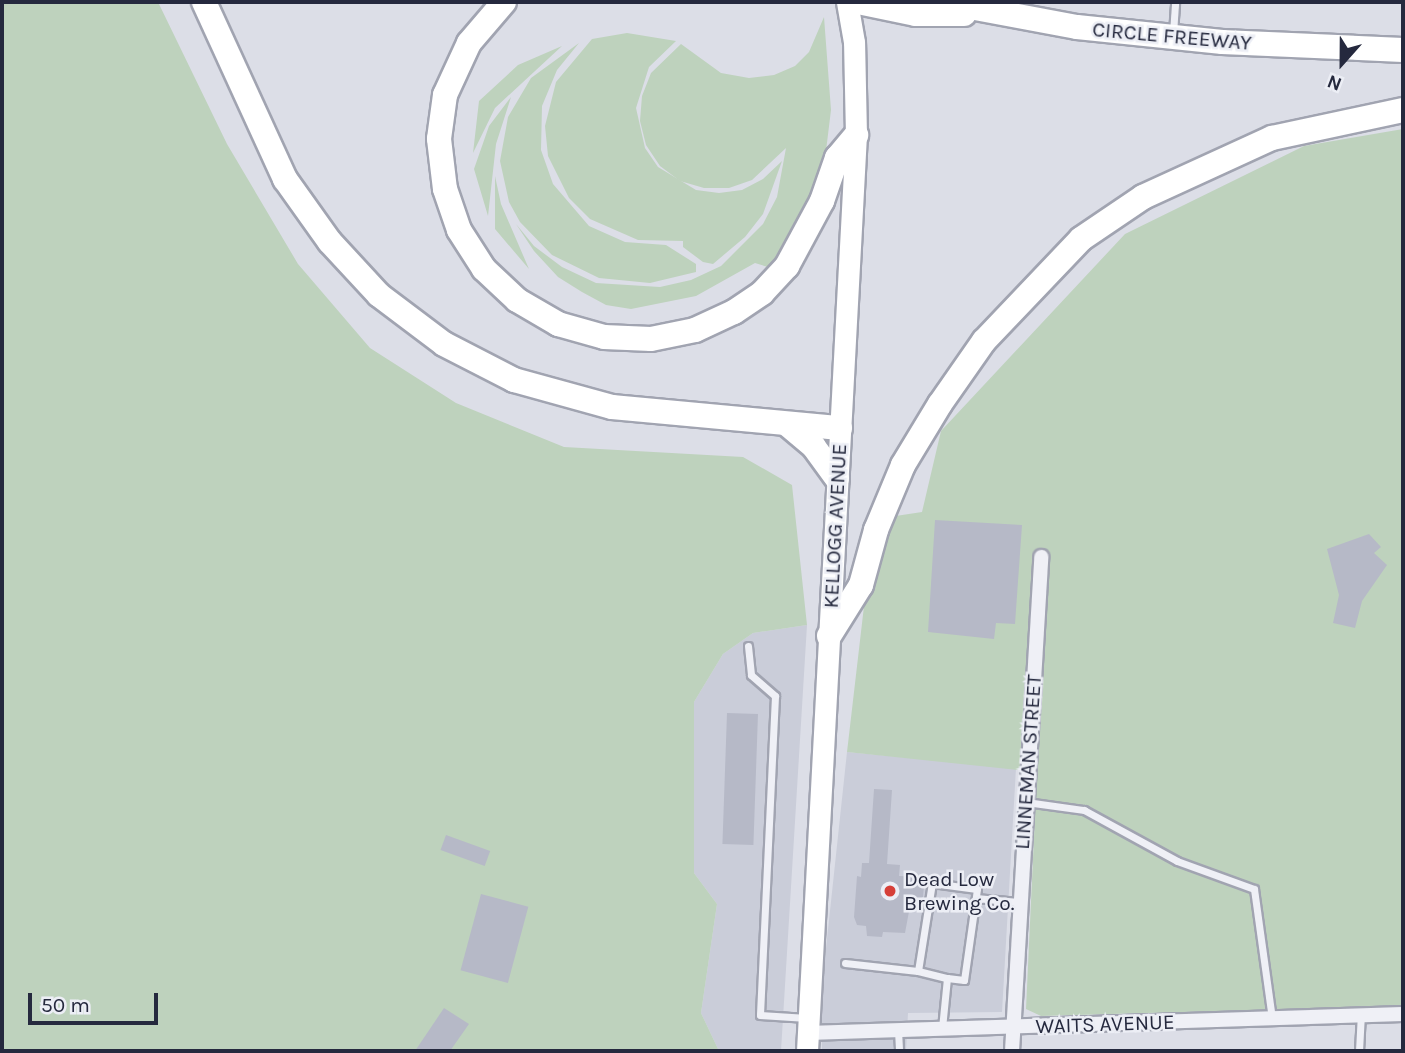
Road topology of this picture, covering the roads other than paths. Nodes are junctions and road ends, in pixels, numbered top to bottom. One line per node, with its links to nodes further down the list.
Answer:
1 (204, 2): 12 (highway)
2 (504, 2): 11 (highway)
3 (847, 2): 11 (main road, KELLOGG AVENUE)
4 (858, 2): 7 (highway)
5 (943, 2): 7 (highway, CIRCLE FREEWAY)
6 (1175, 2): 8 (lane)
7 (1000, 14): 8 (highway, CIRCLE FREEWAY)
8 (1173, 37): 9 (highway, CIRCLE FREEWAY)
9 (1403, 50)
10 (1403, 110): 16 (highway)
11 (856, 135): 13 (main road, KELLOGG AVENUE)
12 (788, 424): 13 (highway); 14 (highway)
13 (840, 428): 14 (main road, KELLOGG AVENUE)
14 (837, 479): 16 (main road, KELLOGG AVENUE)
15 (1041, 557): 18 (street, LINNEMAN STREET)
16 (829, 636): 30 (main road, KELLOGG AVENUE)
17 (748, 646): 30 (lane)
18 (1025, 802): 20 (street, LINNEMAN STREET); 26 (lane)
19 (976, 898): 20 (lane); 22 (lane); 23 (lane)
20 (1018, 902): 27 (street, LINNEMAN STREET)
21 (845, 963): 22 (lane)
22 (918, 971): 23 (lane)
23 (947, 978): 28 (lane)
24 (1403, 1014): 25 (street, WAITS AVENUE)
25 (1361, 1015): 26 (street, WAITS AVENUE); 33 (lane)
26 (1272, 1018): 27 (street, WAITS AVENUE)
27 (1012, 1028): 28 (street, WAITS AVENUE); 32 (street, LINNEMAN STREET)
28 (942, 1029): 29 (street, WAITS AVENUE)
29 (898, 1030): 30 (street, WAITS AVENUE); 31 (lane)
30 (807, 1034)
31 (899, 1051)
32 (1012, 1051)
33 (1359, 1051)

